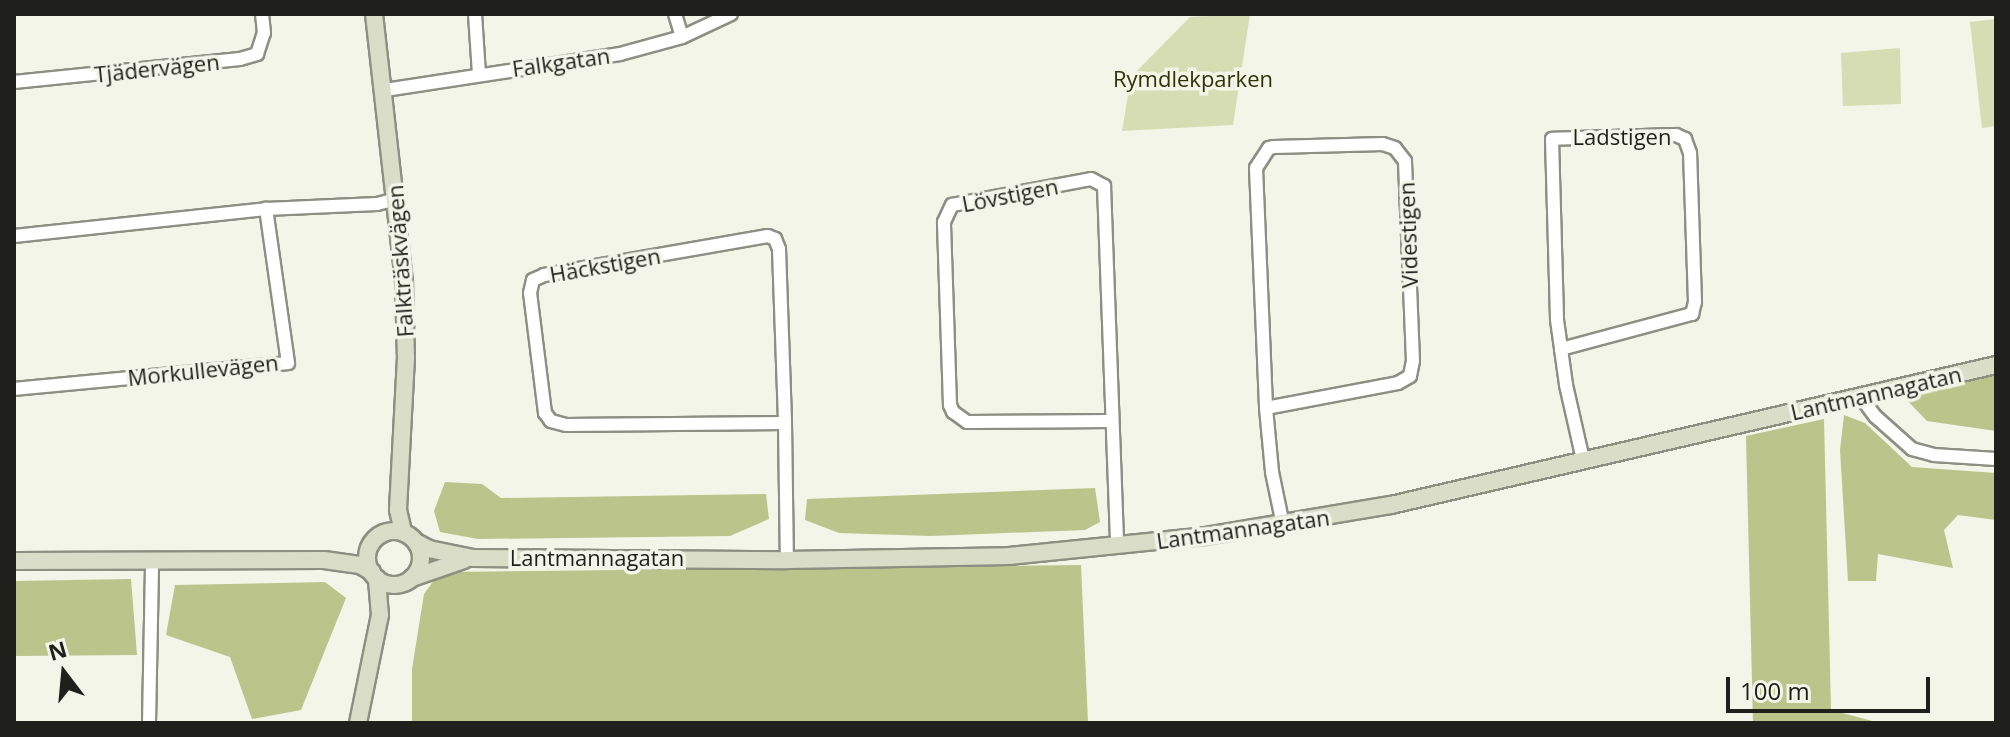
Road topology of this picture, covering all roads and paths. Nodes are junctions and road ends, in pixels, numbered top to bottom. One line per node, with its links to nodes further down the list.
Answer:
1 (262, 14): 8 (street, Tjädervägen)
2 (374, 14): 9 (street, Falkträskvägen)
3 (475, 14): 7 (street)
4 (675, 14): 6 (street)
5 (731, 14): 6 (street, Falkgatan)
6 (682, 37): 7 (street, Falkgatan)
7 (479, 74): 9 (street, Falkgatan)
8 (14, 82)
9 (385, 90): 10 (street, Falkträskvägen)
10 (397, 199): 11 (street); 23 (street, Falkträskvägen)
11 (266, 209): 12 (street); 15 (street, Morkullevägen)
12 (14, 236)
13 (1561, 349): 13 (street, Ladstigen); 21 (street, Ladstigen)
14 (1996, 365): 16 (street, Lantmannagatan)
15 (14, 389)
16 (1860, 396): 20 (street); 21 (street, Lantmannagatan)
17 (1266, 408): 17 (street, Videstigen); 22 (street, Videstigen)
18 (1111, 421): 18 (street, Lövstigen); 24 (street, Lövstigen)
19 (785, 423): 19 (street, Häckstigen); 27 (street, Häckstigen)
20 (1996, 459)
21 (1583, 460): 22 (street, Lantmannagatan)
22 (1283, 525): 24 (street, Lantmannagatan)
23 (394, 537): 25 (street, Lantmannagatan); 26 (street); 30 (street); 31 (street)
24 (1117, 545): 27 (street, Lantmannagatan)
25 (473, 558): 27 (street, Lantmannagatan); 31 (street, Lantmannagatan)
26 (324, 560): 29 (street); 30 (street)
27 (787, 560)
28 (14, 561): 29 (street)
29 (152, 562): 33 (street)
30 (374, 575): 31 (street); 32 (street)
31 (406, 581): 32 (street)
32 (380, 615): 34 (street)
33 (149, 723)
34 (358, 723)

